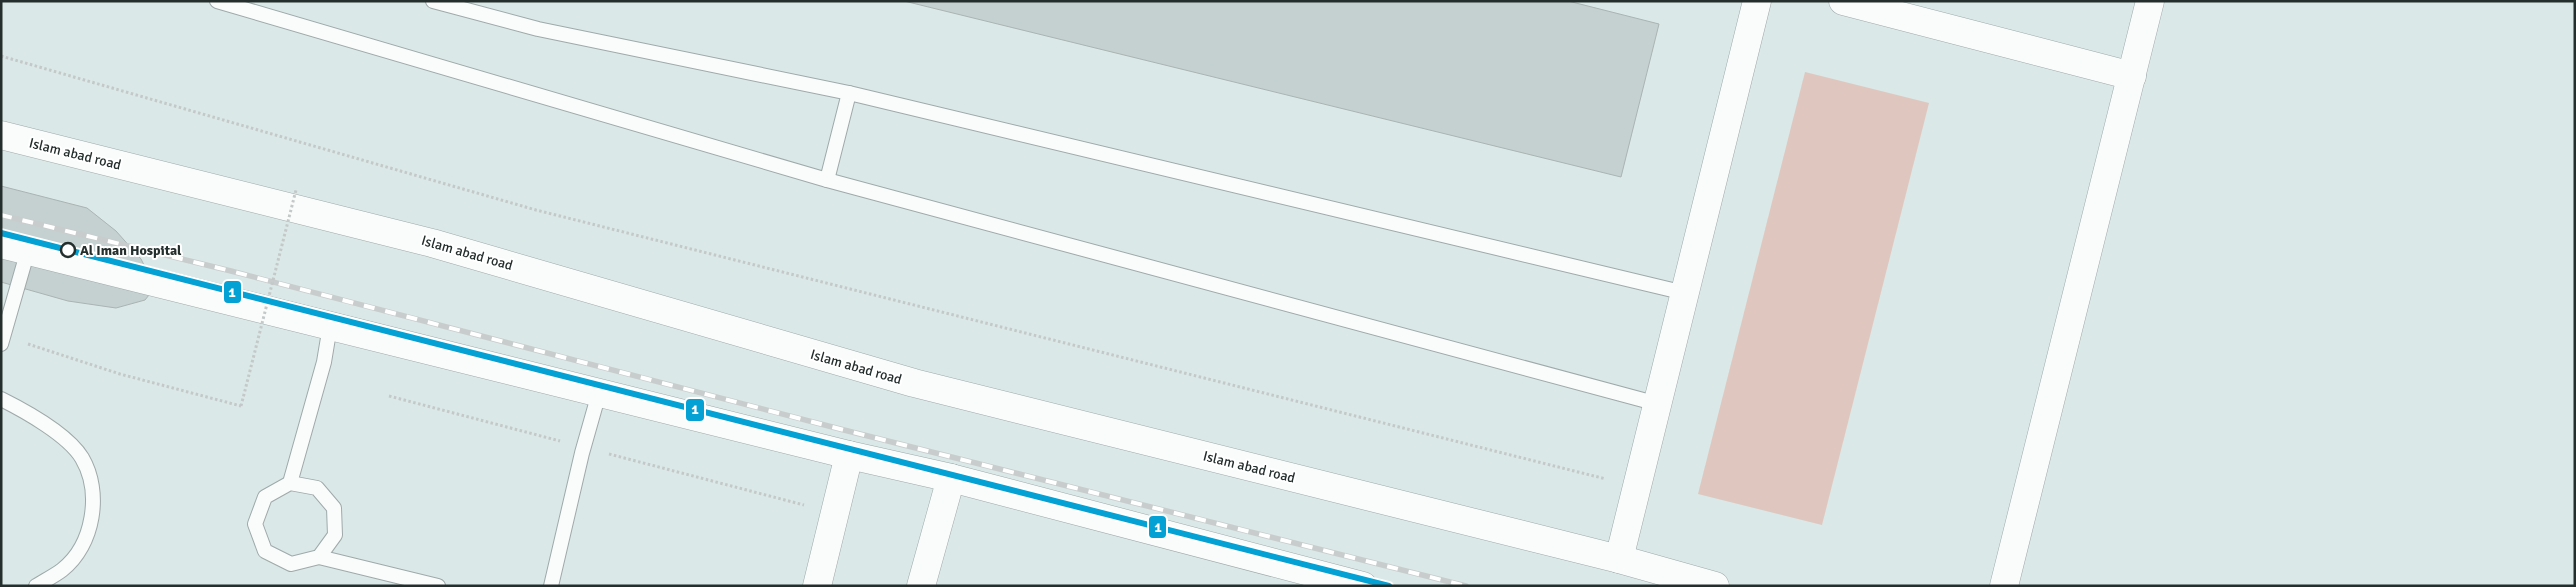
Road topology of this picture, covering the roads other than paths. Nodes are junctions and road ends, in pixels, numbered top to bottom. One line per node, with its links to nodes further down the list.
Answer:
1 (217, 1): 9 (lane)
2 (433, 1): 7 (lane)
3 (1757, 1): 12 (street)
4 (1842, 1): 6 (street)
5 (2150, 1): 6 (street)
6 (2132, 76): 30 (street)
7 (849, 92): 9 (lane); 12 (lane)
8 (1, 136): 22 (street, Islam abad road)
9 (827, 180): 17 (lane)
10 (1, 244): 11 (street)
11 (28, 250): 13 (street); 14 (lane)
12 (1685, 293): 17 (street)
13 (330, 326): 15 (street); 20 (lane)
14 (2, 340)
15 (599, 393): 18 (street); 25 (lane)
16 (1, 399): 23 (lane)
17 (1658, 404): 22 (street)
18 (849, 455): 19 (street); 26 (street)
19 (951, 478): 27 (street); 28 (street)
20 (290, 483): 21 (lane); 21 (lane)
21 (319, 557): 24 (lane)
22 (1619, 559): 29 (street, Islam abad road)
23 (36, 586)
24 (438, 586)
25 (551, 586)
26 (817, 586)
27 (921, 586)
28 (1363, 586)
29 (1715, 586)
30 (2004, 586)

